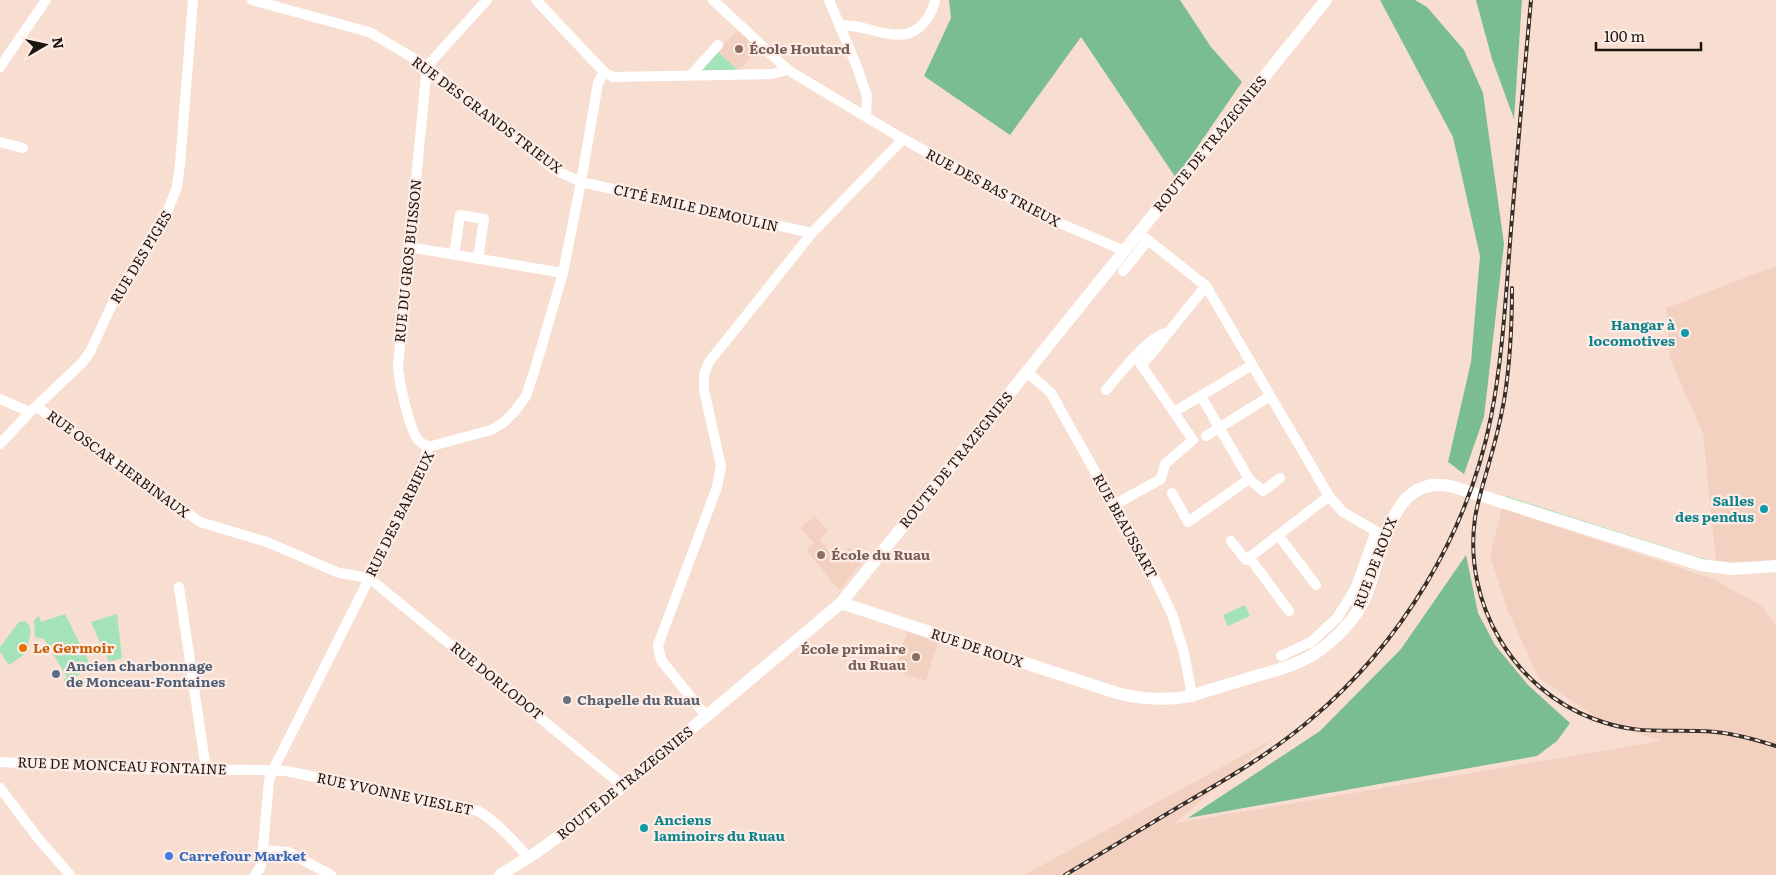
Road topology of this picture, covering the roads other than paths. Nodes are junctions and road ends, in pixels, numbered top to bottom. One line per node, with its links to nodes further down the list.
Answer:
1 (46, 0): 13 (street)
2 (193, 0): 40 (street, RUE DES PIGES)
3 (252, 0): 12 (street, RUE DES GRANDS TRIEUX)
4 (487, 0): 12 (street)
5 (536, 0): 15 (street)
6 (713, 0): 14 (street, RUE DES BAS TRIEUX)
7 (829, 0): 10 (street)
8 (935, 0): 10 (street)
9 (1326, 0): 23 (main road, ROUTE DE TRAZEGNIES)
10 (840, 26): 17 (street)
11 (718, 45): 16 (street)
12 (427, 66): 21 (street, RUE DES GRANDS TRIEUX); 24 (street, RUE DU GROS BUISSON)
13 (0, 67)
14 (788, 70): 16 (street); 17 (street, RUE DES BAS TRIEUX)
15 (604, 72): 16 (street); 21 (street, RUE DES BARBIEUX)
16 (691, 75)
17 (866, 116): 18 (street, RUE DES BAS TRIEUX)
18 (903, 139): 22 (street); 25 (street, RUE DES BAS TRIEUX)
19 (0, 142): 20 (street)
20 (23, 148)
21 (582, 182): 22 (street, CITÉ EMILE DEMOULIN); 29 (street, RUE DES BARBIEUX)
22 (812, 234): 63 (street)
23 (1144, 236): 25 (main road, ROUTE DE TRAZEGNIES); 28 (street); 30 (street)
24 (410, 247): 26 (street); 45 (street, RUE DU GROS BUISSON)
25 (1124, 251): 35 (main road, ROUTE DE TRAZEGNIES)
26 (454, 255): 27 (street); 27 (street)
27 (478, 259): 29 (street)
28 (1123, 271)
29 (563, 273): 45 (street, RUE DES BARBIEUX)
30 (1206, 286): 31 (street); 34 (street)
31 (1168, 333): 32 (street); 33 (street)
32 (1136, 356): 33 (street); 36 (street)
33 (1142, 365): 41 (street)
34 (1252, 366): 37 (street); 38 (street)
35 (1027, 372): 50 (street, RUE BEAUSSART); 59 (main road, ROUTE DE TRAZEGNIES)
36 (1106, 390)
37 (1200, 396): 41 (street); 42 (street)
38 (1270, 396): 42 (street); 49 (street)
39 (0, 399): 40 (street, RUE OSCAR HERBINAUX)
40 (34, 409): 44 (street, RUE DES PIGES); 56 (street, RUE OSCAR HERBINAUX)
41 (1174, 412): 50 (street)
42 (1219, 428): 43 (street); 47 (street)
43 (1206, 436)
44 (0, 444)
45 (428, 447): 56 (street, RUE DES BARBIEUX)
46 (1280, 478): 47 (street)
47 (1249, 479): 48 (street)
48 (1172, 493)
49 (1329, 496): 51 (street); 52 (street)
50 (1114, 506): 62 (street, RUE BEAUSSART)
51 (1381, 534): 55 (main road, RUE DE ROUX); 61 (street, RUE DE ROUX); 62 (main road, RUE DE ROUX)
52 (1278, 535): 54 (street); 57 (street)
53 (1231, 541): 54 (street)
54 (1249, 557): 60 (street)
55 (1776, 566)
56 (369, 578): 66 (street, RUE DES BARBIEUX); 67 (street, RUE DORLODOT)
57 (1316, 586)
58 (179, 587): 65 (street)
59 (841, 603): 62 (main road, RUE DE ROUX); 63 (main road, ROUTE DE TRAZEGNIES)
60 (1289, 611)
61 (1281, 656)
62 (1192, 695)
63 (706, 716): 67 (main road, ROUTE DE TRAZEGNIES)
64 (0, 762): 65 (street, RUE DE MONCEAU FONTAINE)
65 (206, 769): 66 (street, RUE DE MONCEAU FONTAINE)
66 (273, 770): 69 (street, RUE DES BARBIEUX); 70 (street, RUE YVONNE VIESLET)
67 (624, 786): 70 (main road, ROUTE DE TRAZEGNIES)
68 (0, 788): 71 (street)
69 (263, 850): 72 (street, RUE DES BARBIEUX); 73 (street)
70 (528, 858): 74 (main road, ROUTE DE TRAZEGNIES)
71 (70, 875)
72 (255, 875)
73 (331, 875)
74 (500, 875)

